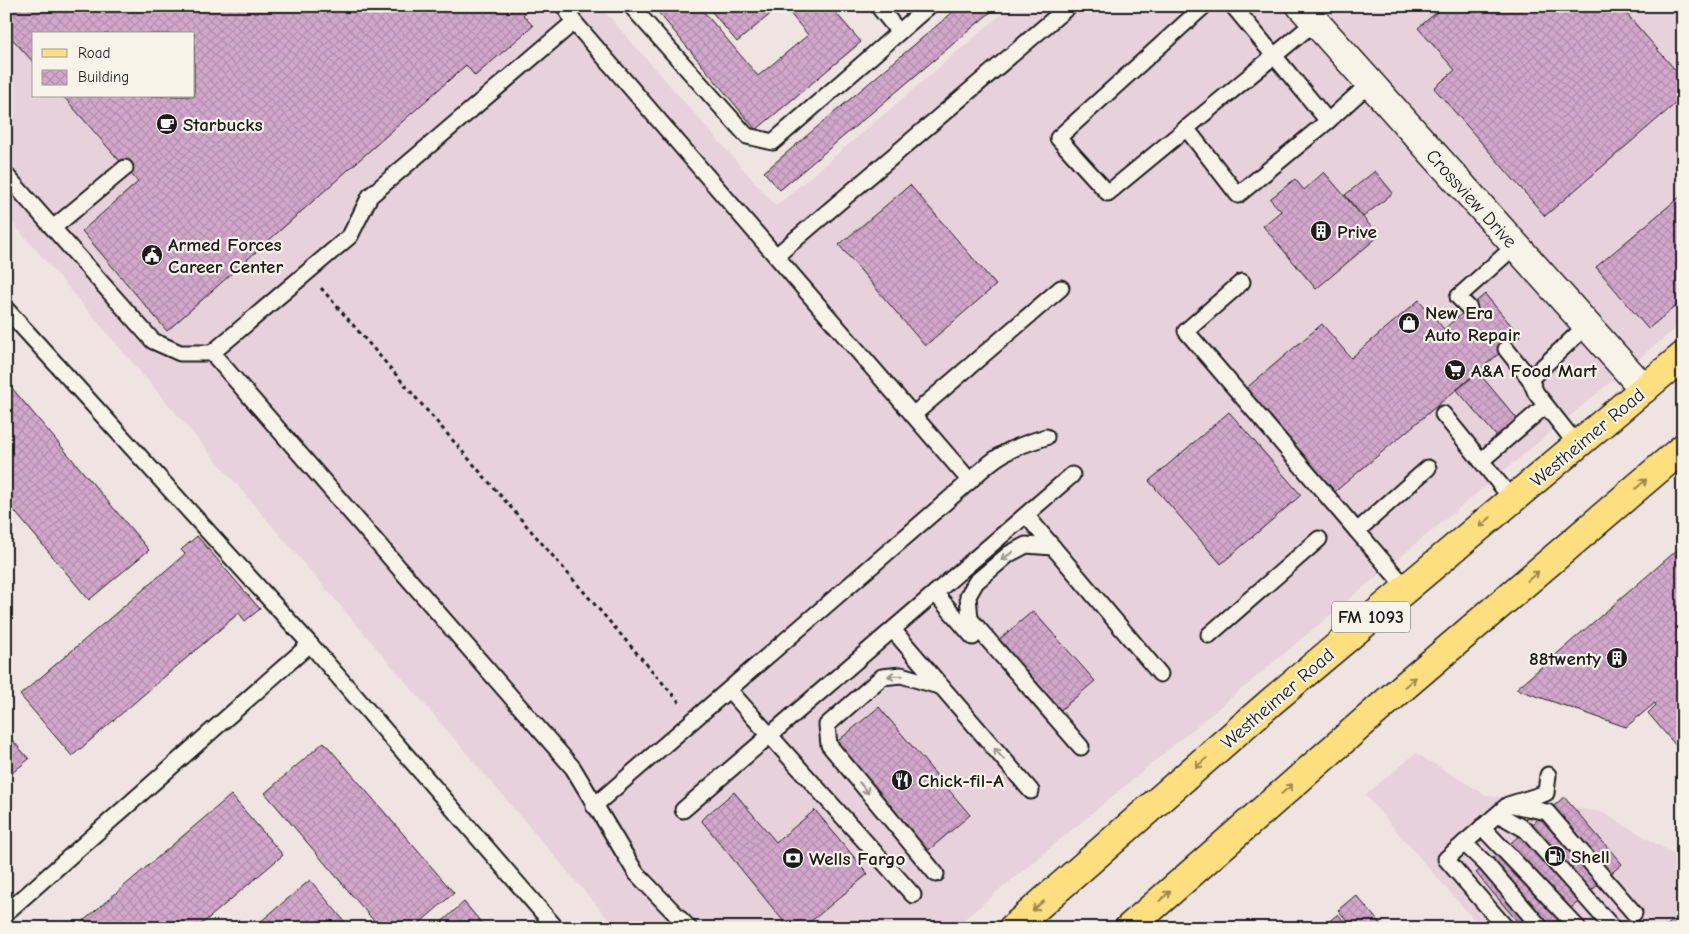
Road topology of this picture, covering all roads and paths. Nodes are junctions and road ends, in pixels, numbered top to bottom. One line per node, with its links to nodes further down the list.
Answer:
1 (564, 6): 9 (lane)
2 (631, 6): 10 (lane)
3 (878, 6): 10 (lane)
4 (929, 6): 10 (lane)
5 (1069, 6): 19 (lane)
6 (1204, 6): 14 (lane)
7 (1233, 6): 11 (lane)
8 (1308, 14): 11 (lane); 12 (street, Crossview Drive)
9 (574, 22): 19 (lane); 20 (lane)
10 (899, 32)
11 (1273, 56): 13 (lane); 14 (lane)
12 (1370, 83): 13 (lane); 18 (street, Crossview Drive)
13 (1328, 121): 14 (lane)
14 (1186, 128)
15 (125, 168): 17 (lane)
16 (6, 176): 17 (lane)
17 (53, 228): 27 (lane)
18 (1515, 246): 23 (lane); 25 (street, Crossview Drive)
19 (776, 256): 33 (lane)
20 (307, 273): 27 (lane); 54 (path)
21 (1242, 282): 43 (lane)
22 (1061, 288): 33 (lane)
23 (1470, 308)
24 (6, 309): 50 (lane)
25 (1587, 325): 29 (lane); 30 (street, Crossview Drive)
26 (1506, 349): 29 (lane)
27 (212, 353): 58 (lane)
28 (1683, 356): 30 (main road, Westheimer Road / FM 1093)
29 (1530, 379): 31 (lane)
30 (1644, 389): 35 (main road, Westheimer Road / FM 1093)
31 (1545, 406): 35 (lane); 37 (lane)
32 (1444, 414): 37 (lane)
33 (913, 415): 40 (lane)
34 (1046, 437): 40 (lane)
35 (1577, 445): 41 (main road, Westheimer Road / FM 1093)
36 (1683, 448): 69 (main road, one-way to 36)
37 (1482, 460): 41 (lane)
38 (1428, 468): 43 (lane)
39 (1072, 475): 42 (lane)
40 (970, 481): 53 (lane)
41 (1512, 499): 46 (main road, Westheimer Road / FM 1093, one-way to 46)
42 (1026, 515): 45 (lane); 47 (lane)
43 (1357, 531): 46 (lane)
44 (1320, 539): 49 (lane)
45 (1053, 547): 47 (lane, one-way to 47); 51 (lane)
46 (1406, 588): 68 (main road, Westheimer Road / FM 1093, one-way to 68)
47 (935, 593): 48 (lane)
48 (893, 630): 52 (lane); 55 (lane)
49 (1209, 635)
50 (310, 644): 65 (lane); 66 (lane)
51 (1160, 674)
52 (942, 687): 57 (lane, one-way to 52); 63 (lane, one-way to 63)
53 (729, 690): 54 (lane); 55 (lane)
54 (695, 720): 58 (lane)
55 (771, 734): 60 (lane); 64 (lane)
56 (1548, 775): 59 (lane)
57 (1031, 791)
58 (594, 806): 67 (lane)
59 (1503, 809): 61 (lane); 73 (lane); 73 (lane)
60 (683, 810)
61 (1482, 827): 62 (lane); 72 (lane)
62 (1464, 843): 70 (lane); 71 (lane)
63 (936, 874)
64 (913, 895)
65 (6, 913)
66 (556, 928)
67 (689, 928)
68 (1013, 928)
69 (1128, 928)
70 (1506, 928)
71 (1541, 928)
72 (1578, 928)
73 (1615, 928)

